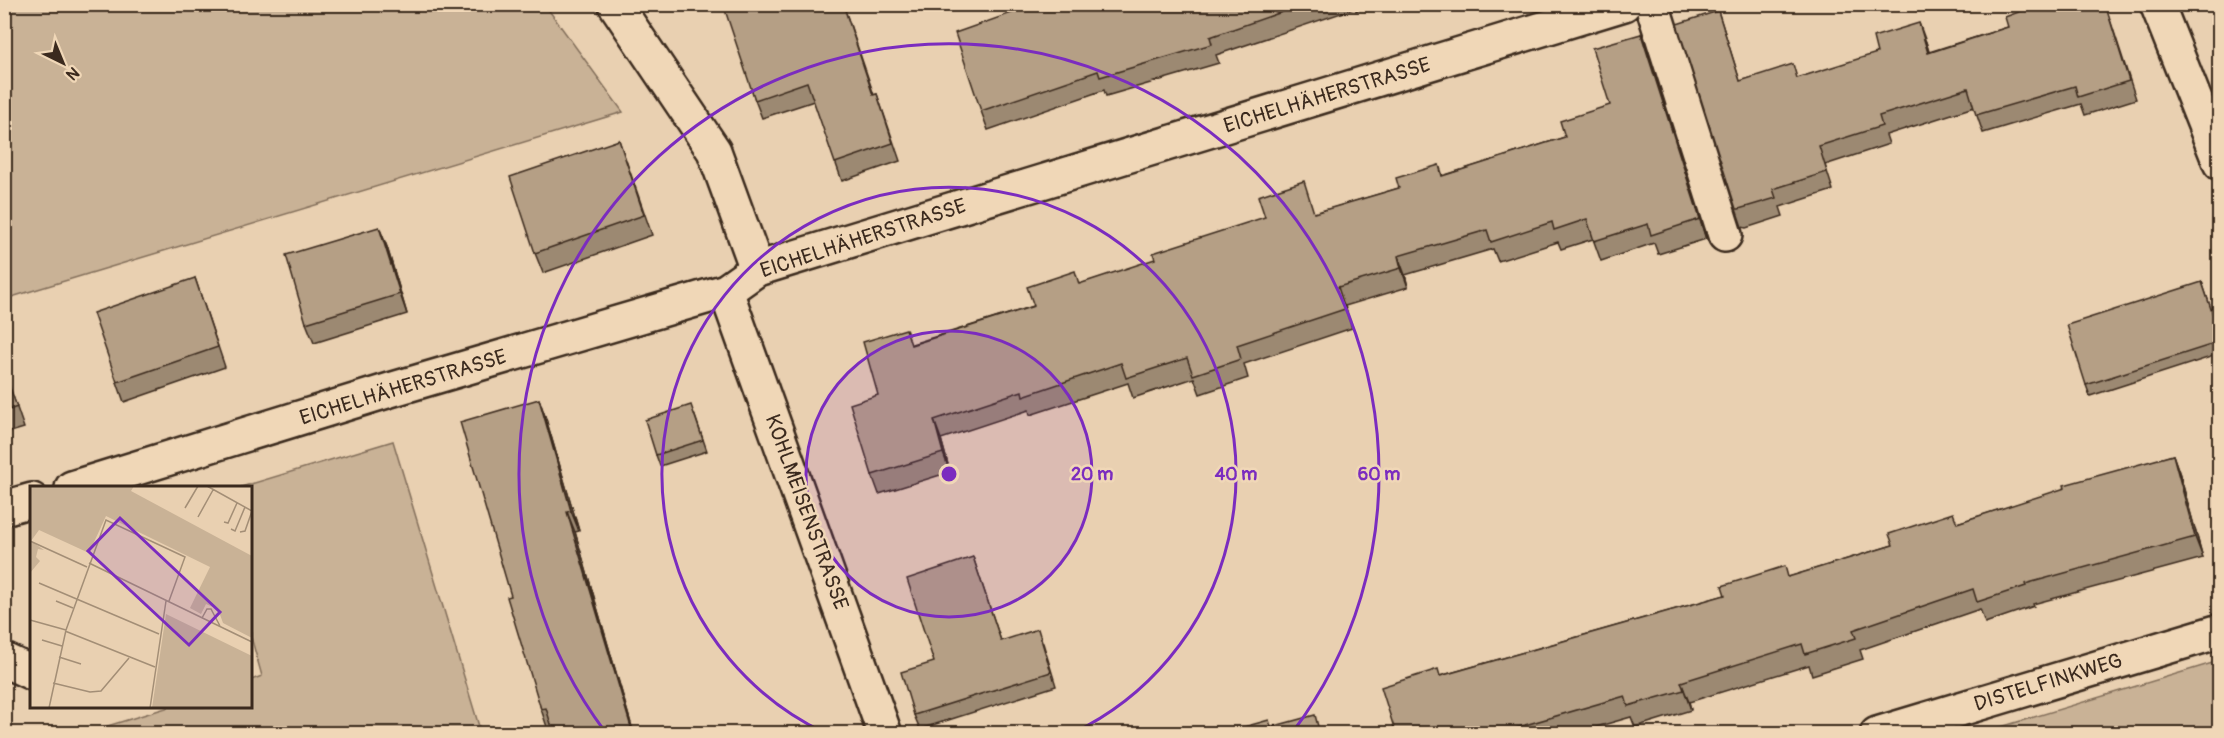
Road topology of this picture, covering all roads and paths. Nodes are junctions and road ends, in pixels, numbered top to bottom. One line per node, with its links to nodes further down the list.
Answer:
1 (615, 4): 7 (street)
2 (1624, 4): 7 (street, EICHELHÄHERSTRASSE)
3 (1652, 4): 6 (street)
4 (2157, 4): 5 (street)
5 (2220, 163)
6 (1725, 235)
7 (757, 269): 8 (street, EICHELHÄHERSTRASSE)
8 (726, 291): 9 (street, EICHELHÄHERSTRASSE); 16 (street, KOHLMEISENSTRASSE)
9 (150, 476): 10 (street, EICHELHÄHERSTRASSE)
10 (85, 486)
11 (30, 501): 12 (street)
12 (4, 508)
13 (2220, 631): 17 (street, DISTELFINKWEG)
14 (4, 660): 15 (street)
15 (30, 672)
16 (885, 734)
17 (1877, 734)

